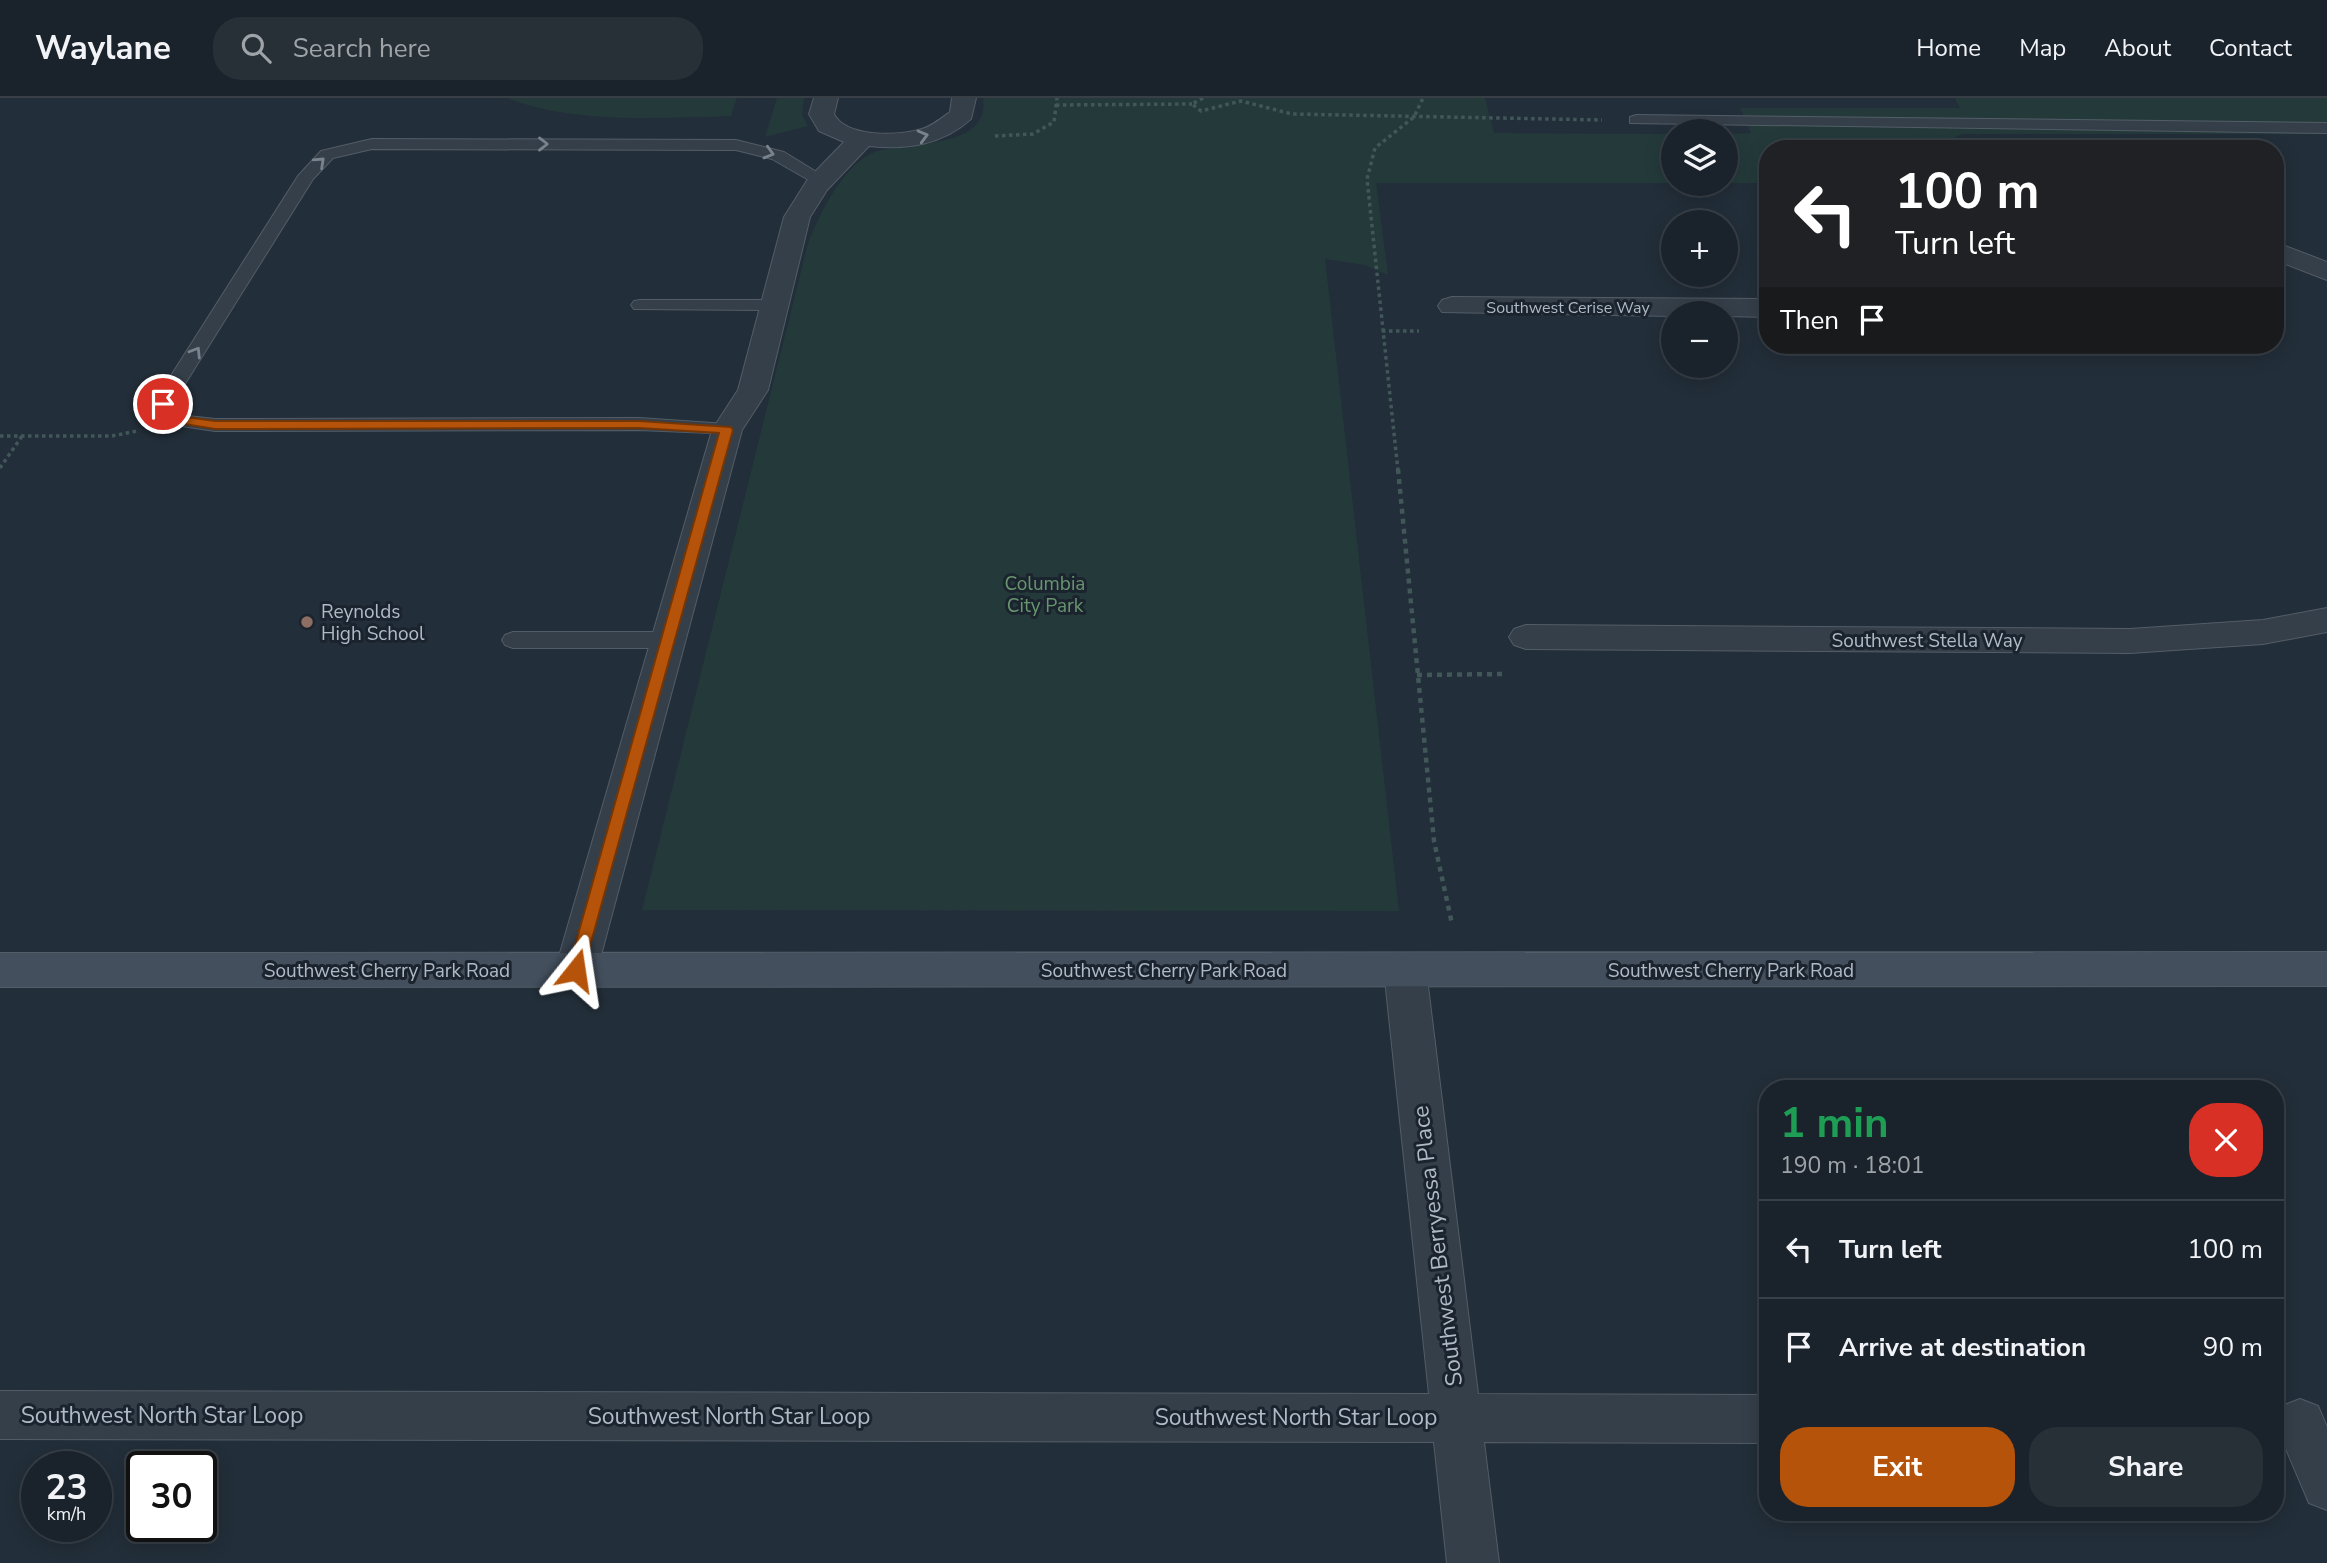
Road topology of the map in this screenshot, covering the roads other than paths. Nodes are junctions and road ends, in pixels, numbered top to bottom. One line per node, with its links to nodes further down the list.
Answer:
1 (826, 98): 5 (street)
2 (964, 98): 5 (street, one-way to 2)
3 (1636, 120): 4 (lane)
4 (2327, 128)
5 (862, 139): 6 (street)
6 (820, 179): 10 (street); 13 (lane, one-way to 6)
7 (2284, 254): 8 (street)
8 (2327, 272)
9 (640, 305): 10 (lane)
10 (775, 305): 13 (street)
11 (1452, 306): 12 (street, Southwest Cerise Way)
12 (1759, 308)
13 (727, 430): 17 (street)
14 (2327, 620): 15 (street, Southwest Stella Way)
15 (1526, 637)
16 (513, 640): 17 (lane)
17 (668, 640): 20 (street)
18 (2327, 969): 21 (main road, Southwest Cherry Park Road)
19 (0, 970): 20 (main road, Southwest Cherry Park Road)
20 (576, 970): 21 (main road, Southwest Cherry Park Road)
21 (1405, 970): 23 (street, Southwest Berryessa Place)
22 (0, 1415): 23 (street, Southwest North Star Loop)
23 (1457, 1417): 24 (street, Southwest North Star Loop); 27 (street, Southwest Berryessa Place)
24 (1759, 1419)
25 (2301, 1423): 26 (street)
26 (2327, 1485)
27 (1473, 1563)

